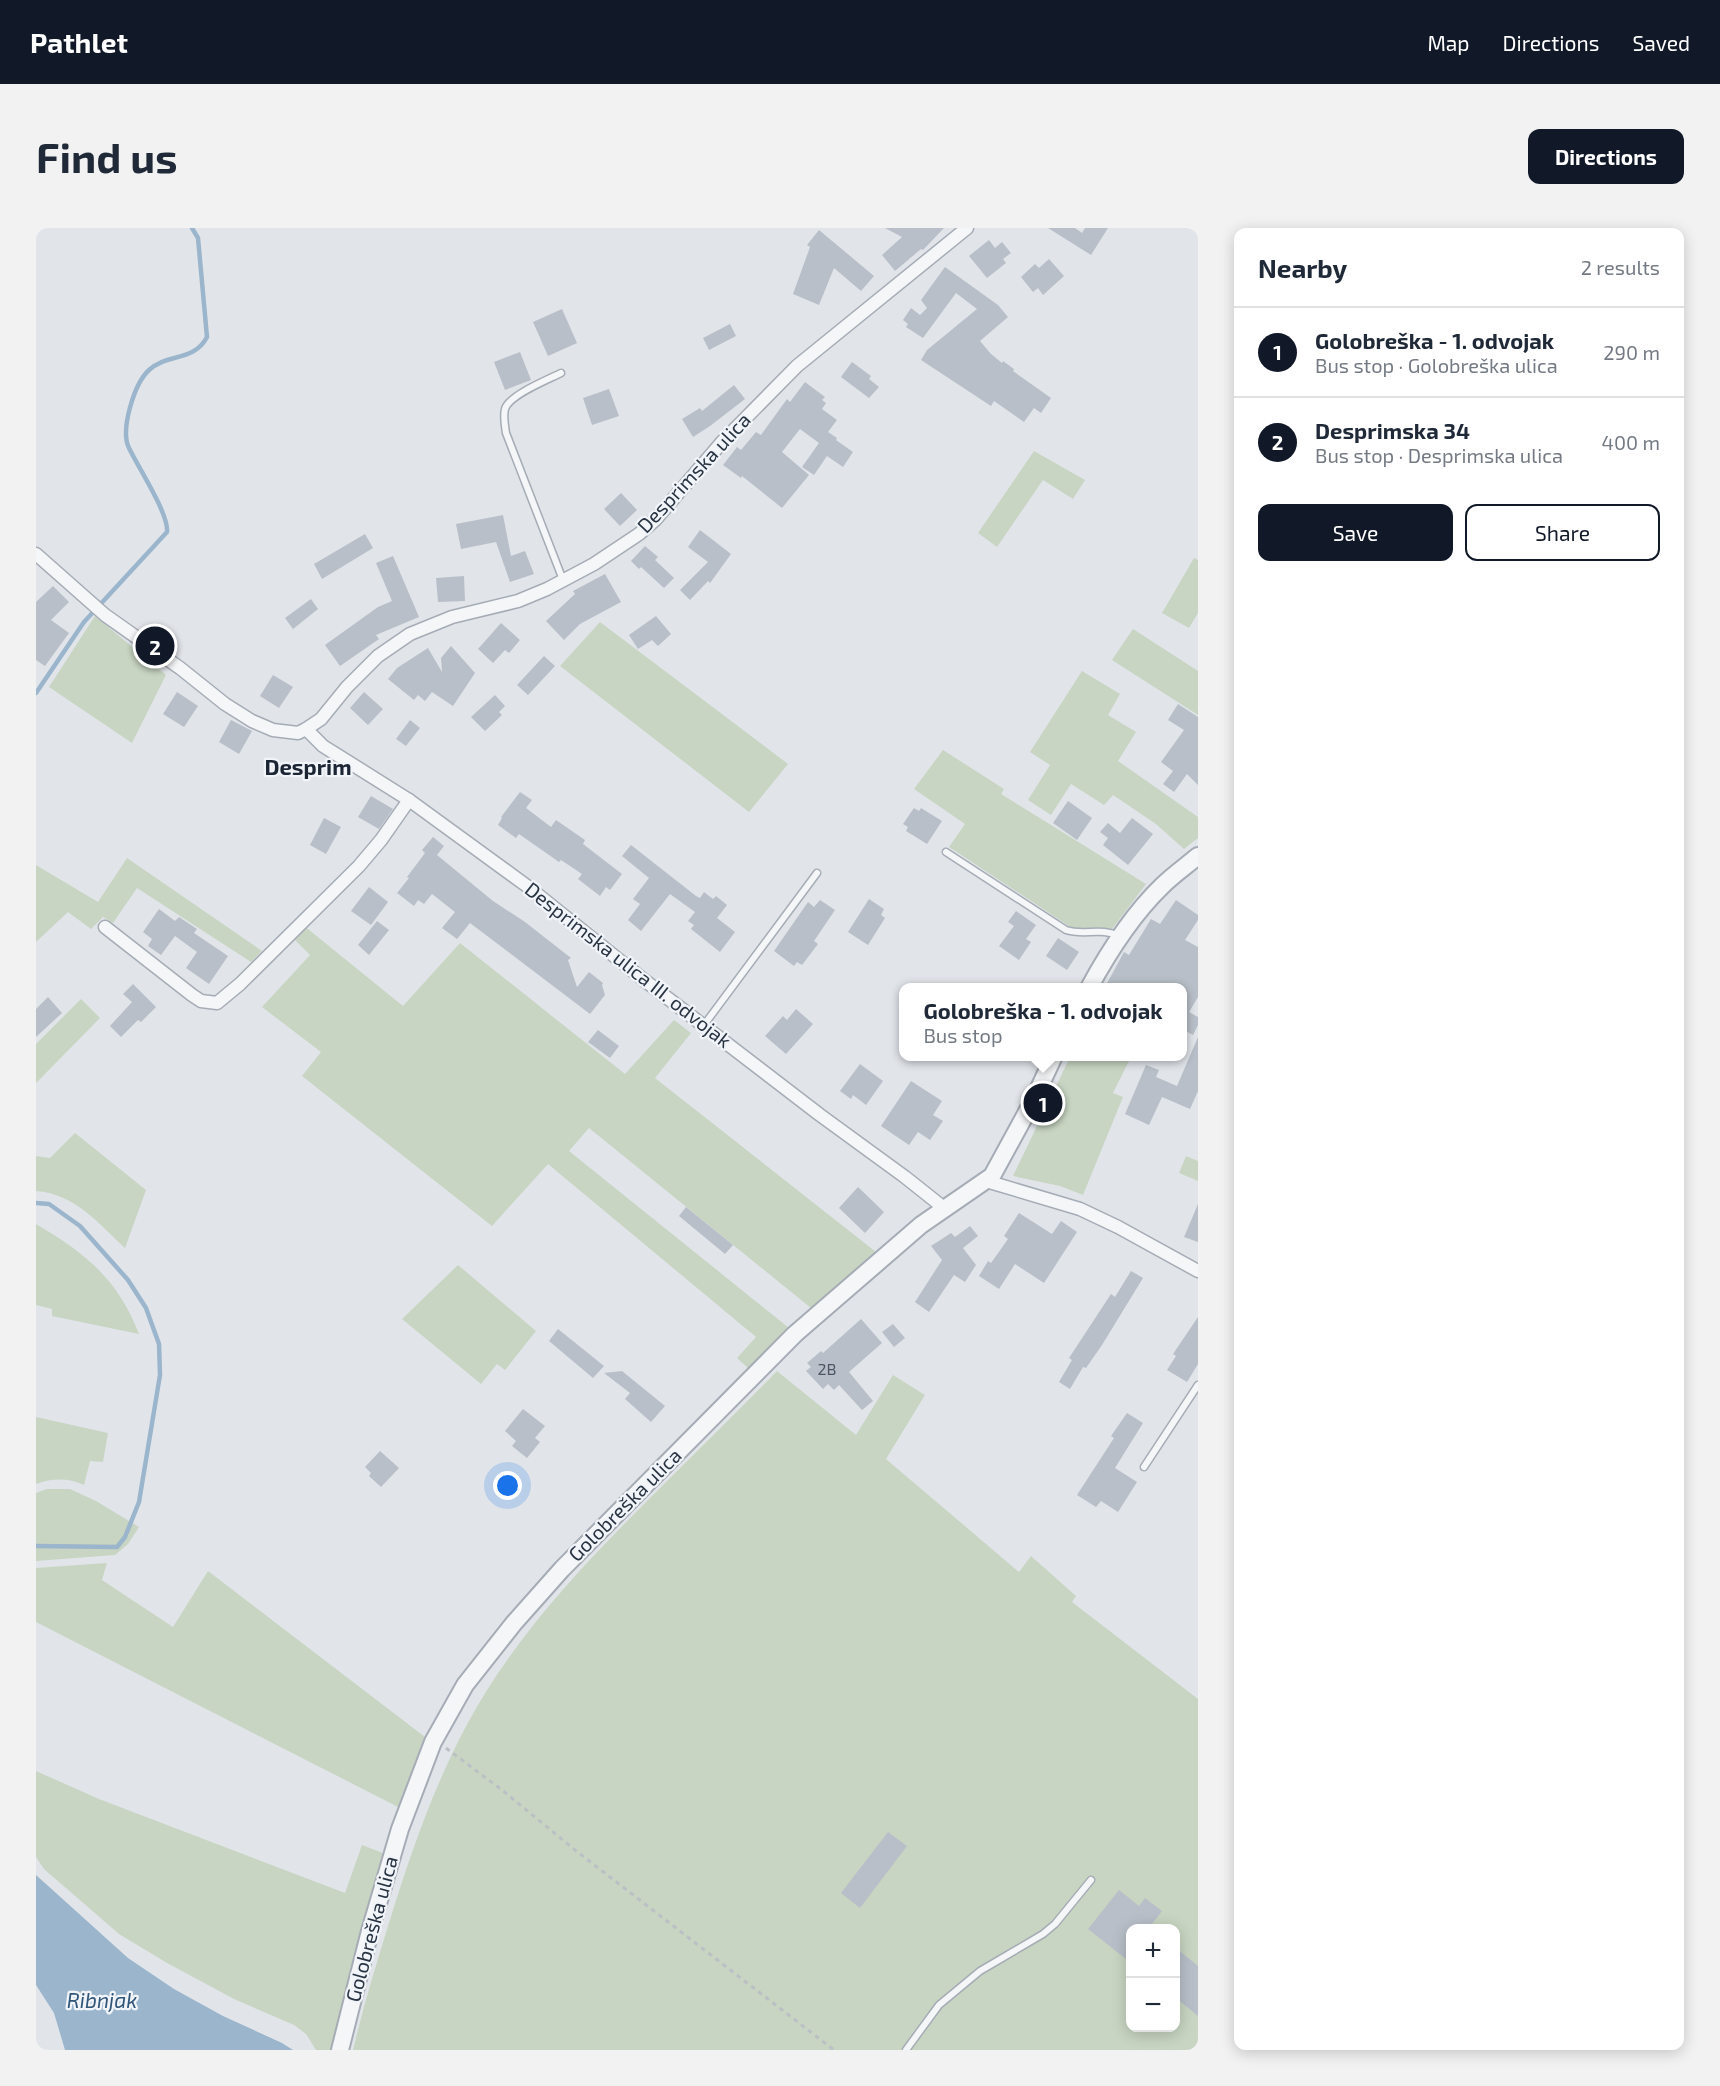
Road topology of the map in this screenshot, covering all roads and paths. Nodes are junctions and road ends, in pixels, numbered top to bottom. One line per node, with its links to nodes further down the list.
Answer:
1 (967, 228): 4 (street, Desprimska ulica)
2 (561, 373): 4 (lane)
3 (36, 554): 5 (street)
4 (563, 581): 5 (street, Desprimska ulica)
5 (306, 729): 6 (street, Desprimska ulica III. odvojak)
6 (409, 800): 10 (street); 13 (street, Desprimska ulica III. odvojak)
7 (946, 852): 11 (lane)
8 (1198, 856): 11 (street)
9 (817, 873): 13 (lane)
10 (105, 927)
11 (1120, 936): 12 (street)
12 (1091, 983)
13 (703, 1026): 16 (street, Desprimska ulica III. odvojak)
14 (1052, 1061): 15 (street, Golobreška ulica)
15 (986, 1181): 16 (street, Golobreška ulica); 17 (street)
16 (944, 1208): 22 (street, Golobreška ulica)
17 (1198, 1271)
18 (1198, 1385): 19 (lane)
19 (1144, 1467)
20 (442, 1745): 23 (path)
21 (1091, 1880): 24 (lane)
22 (340, 2050)
23 (834, 2050)
24 (906, 2050)

